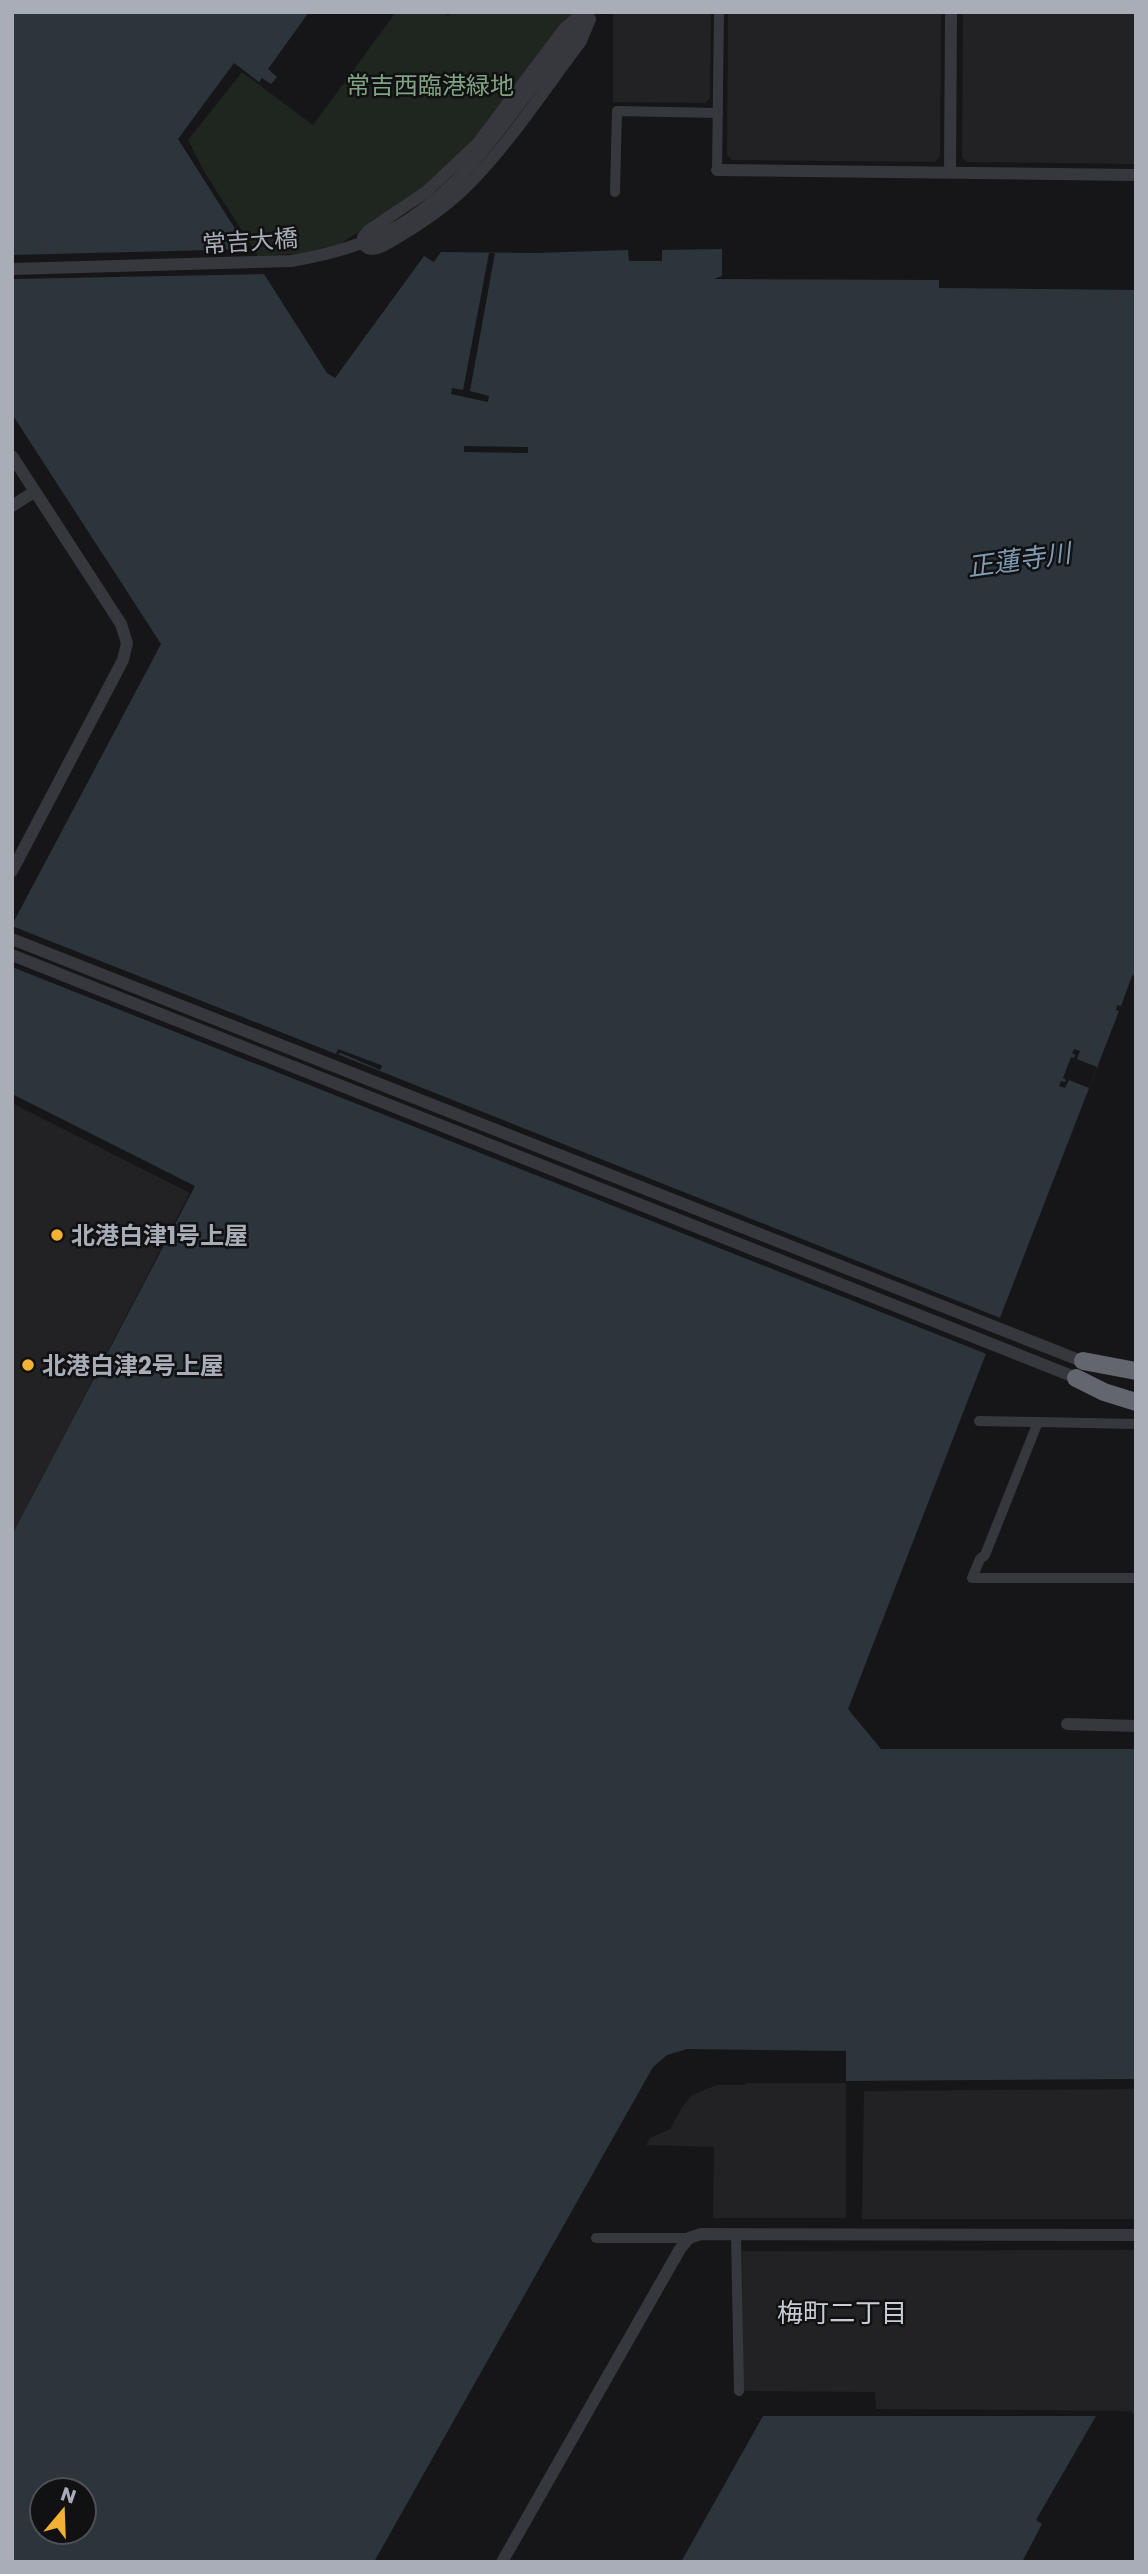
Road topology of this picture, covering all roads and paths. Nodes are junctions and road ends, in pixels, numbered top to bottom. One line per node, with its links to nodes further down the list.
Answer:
1 (583, 12): 2 (street)
2 (591, 12): 10 (street, 常吉大橋)
3 (719, 12): 5 (street)
4 (951, 12): 7 (street)
5 (718, 113): 6 (street); 9 (street)
6 (717, 170): 7 (street)
7 (950, 172): 8 (street)
8 (1136, 175)
9 (615, 192)
10 (12, 269)
11 (12, 456): 12 (street)
12 (34, 492): 13 (street); 14 (street)
13 (12, 506)
14 (12, 871)
15 (12, 939): 17 (street)
16 (12, 955): 17 (street)
17 (1079, 1370): 18 (highway); 19 (street); 20 (street); 21 (highway)
18 (1136, 1371)
19 (1136, 1379)
20 (1136, 1395)
21 (1136, 1402)
22 (979, 1421): 23 (street)
23 (1038, 1422): 24 (street); 25 (street)
24 (1136, 1424)
25 (1136, 1578)
26 (1067, 1724): 27 (street)
27 (1136, 1726)
28 (736, 2235): 29 (street); 31 (street); 32 (street)
29 (1136, 2235)
30 (596, 2238): 31 (street)
31 (689, 2238): 33 (street)
32 (739, 2391)
33 (502, 2562)

